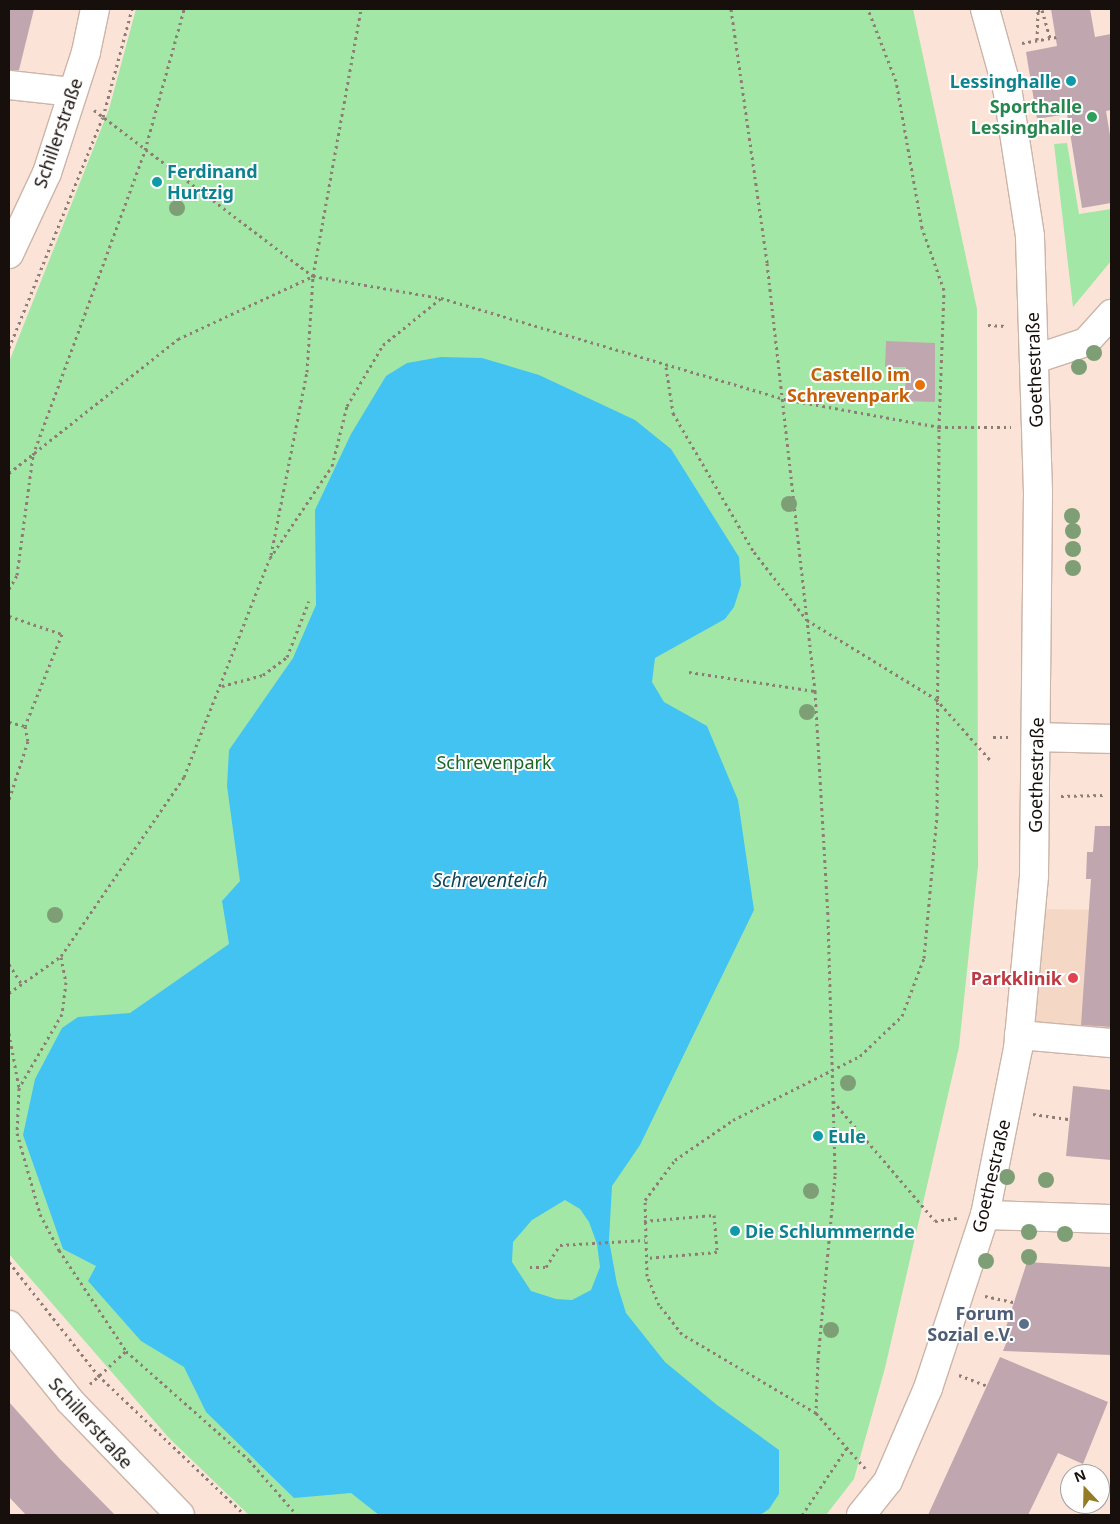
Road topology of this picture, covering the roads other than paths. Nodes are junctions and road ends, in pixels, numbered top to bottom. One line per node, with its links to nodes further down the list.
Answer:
1 (95, 9): 4 (street, Schillerstraße)
2 (984, 9): 7 (street, Goethestraße)
3 (9, 86): 4 (street)
4 (72, 92): 5 (street, Schillerstraße)
5 (9, 254)
6 (1111, 314): 7 (street)
7 (1035, 359): 8 (street, Goethestraße)
8 (1036, 737): 9 (street); 10 (street, Goethestraße)
9 (1111, 739)
10 (1019, 1035): 11 (street); 12 (street, Goethestraße)
11 (1111, 1043)
12 (985, 1215): 13 (street); 15 (street, Goethestraße)
13 (1111, 1219)
14 (9, 1325): 16 (street, Schillerstraße)
15 (888, 1481): 17 (street, Goethestraße); 18 (street)
16 (180, 1515)
17 (862, 1515)
18 (887, 1515)

